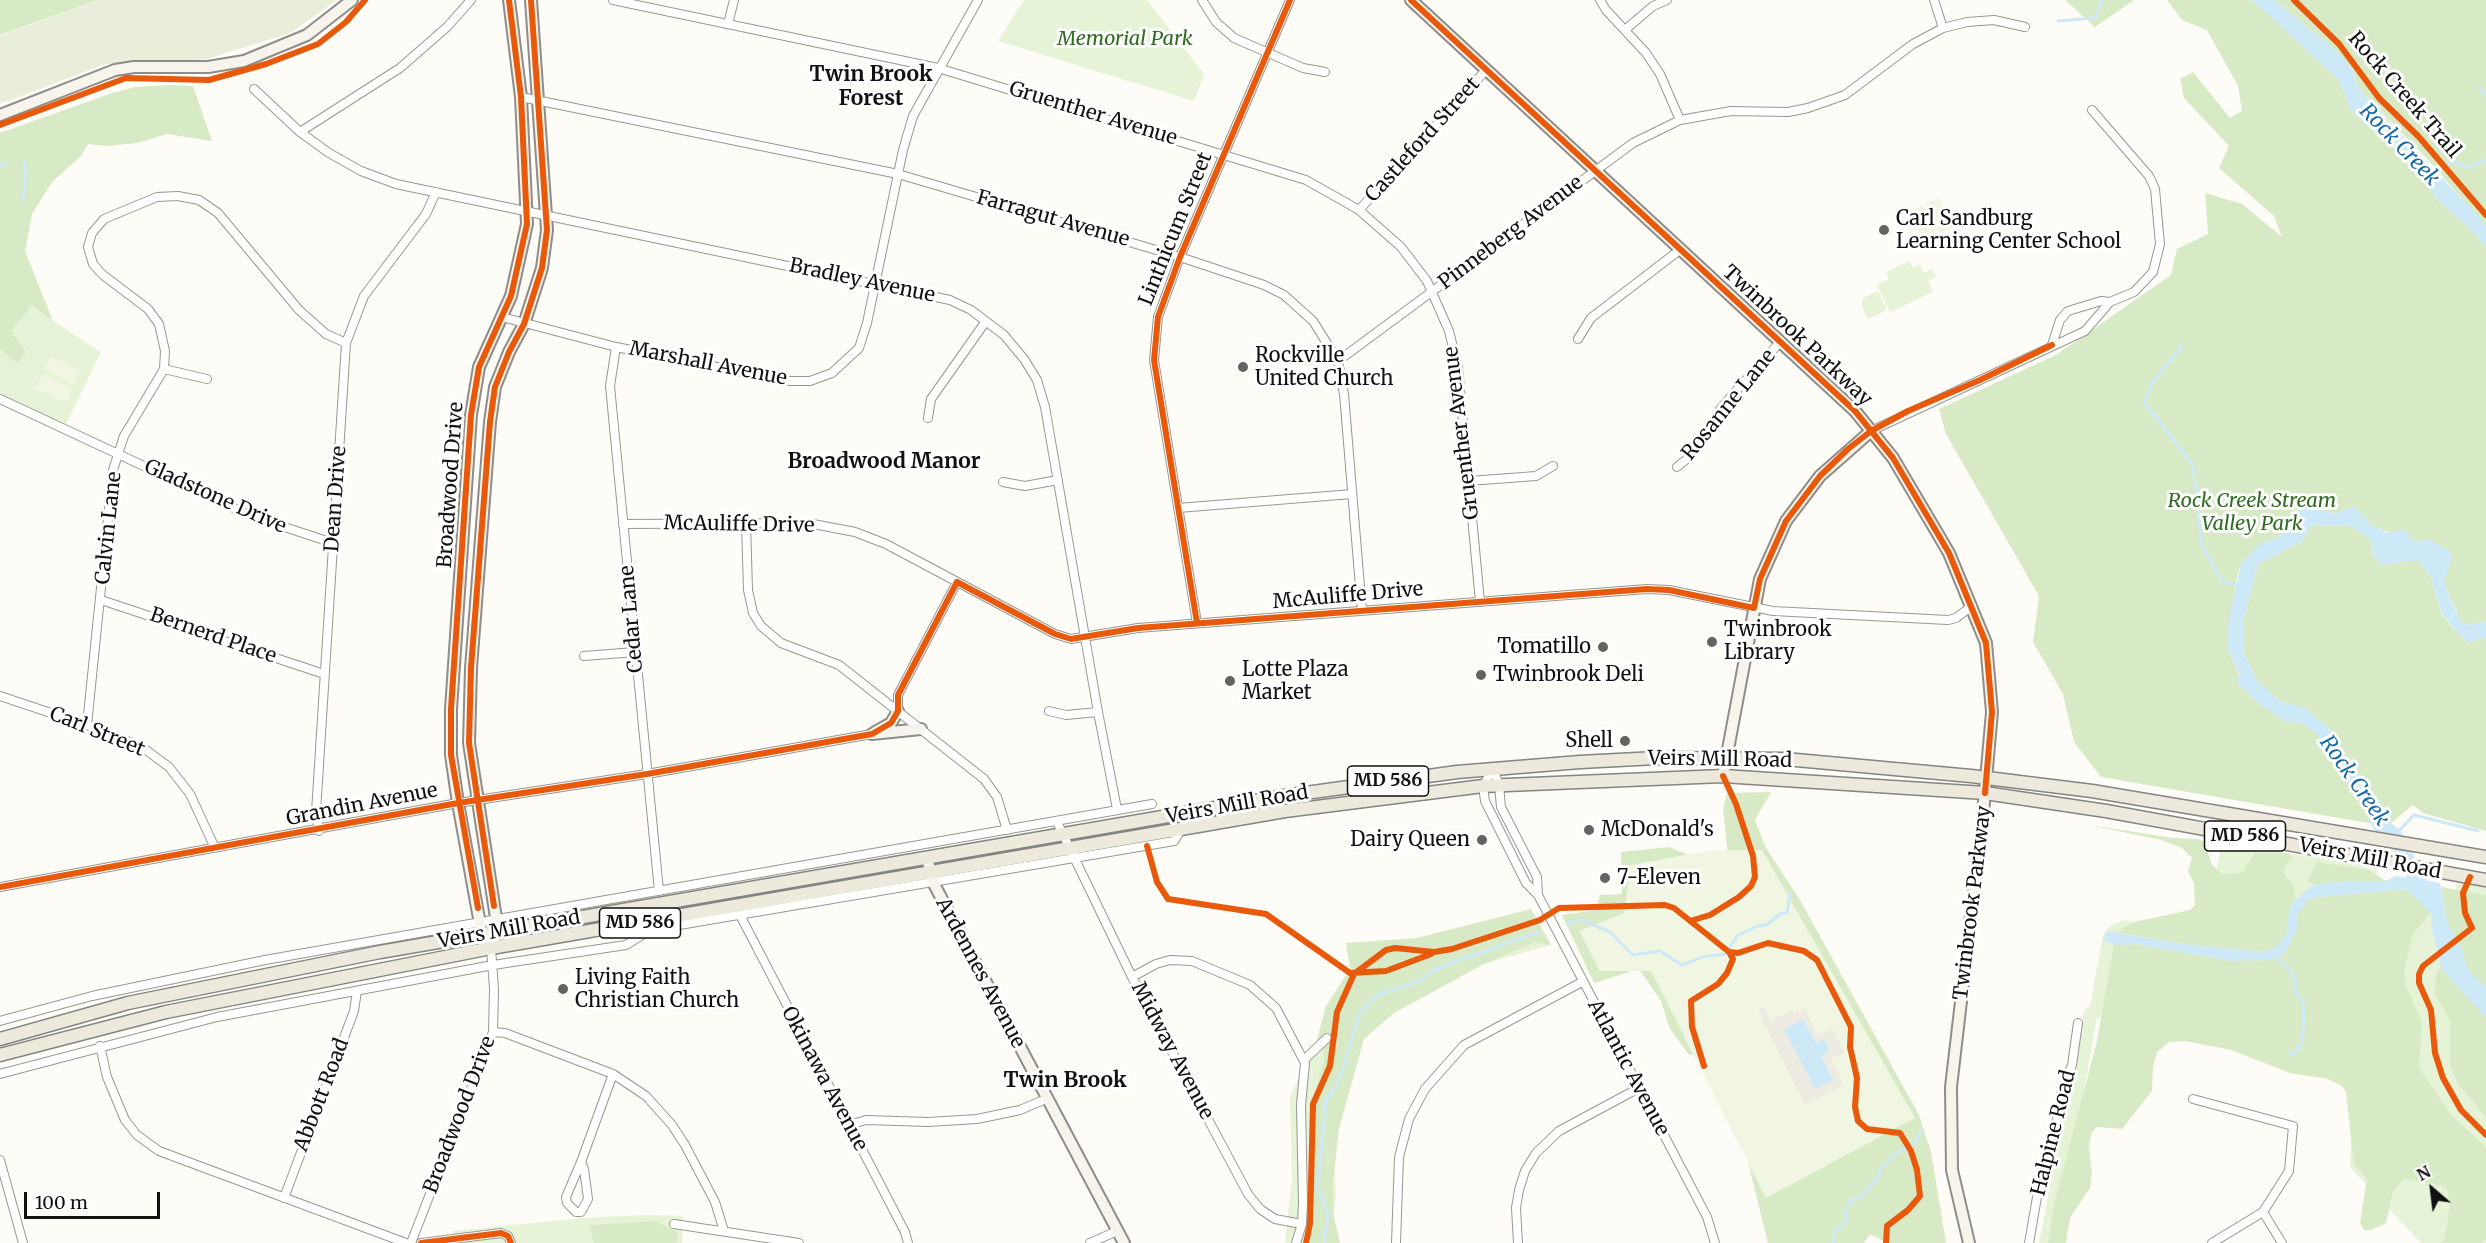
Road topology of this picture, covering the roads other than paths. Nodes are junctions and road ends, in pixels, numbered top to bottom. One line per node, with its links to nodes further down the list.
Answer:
1 (352, 0): 27 (street)
2 (471, 0): 29 (street)
3 (509, 0): 24 (street, Broadwood Drive)
4 (531, 0): 25 (street, Broadwood Drive)
5 (613, 0): 14 (street, Gruenther Avenue)
6 (734, 0): 15 (street)
7 (978, 0): 20 (street, Marshall Avenue)
8 (1202, 0): 19 (street)
9 (1290, 0): 19 (street, Linthicum Street)
10 (1411, 0): 21 (street, Twinbrook Parkway)
11 (1600, 0): 18 (street)
12 (1667, 0): 18 (street)
13 (1934, 0): 17 (street)
14 (627, 1): 15 (street, Gruenther Avenue)
15 (729, 24): 20 (street, Gruenther Avenue)
16 (2025, 27): 17 (street, Pinneberg Avenue)
17 (1943, 28): 28 (street, Pinneberg Avenue)
18 (1625, 30): 28 (street)
19 (1268, 53): 22 (street); 30 (street, Linthicum Street)
20 (938, 68): 30 (street, Gruenther Avenue); 32 (street, Marshall Avenue)
21 (1486, 70): 31 (street, Twinbrook Parkway); 34 (street, Castleford Street)
22 (1325, 72)
23 (254, 89): 29 (street, Bradley Avenue)
24 (521, 97): 25 (street, Farragut Avenue); 35 (street, Broadwood Drive)
25 (538, 100): 32 (street, Farragut Avenue); 36 (street, Broadwood Drive)
26 (2092, 110): 41 (street)
27 (0, 115)
28 (1680, 120): 31 (street, Pinneberg Avenue)
29 (300, 132): 33 (street, Bradley Avenue)
30 (1224, 153): 34 (street, Gruenther Avenue); 38 (street, Linthicum Street)
31 (1595, 170): 37 (street, Twinbrook Parkway); 40 (street, Pinneberg Avenue)
32 (898, 174): 38 (street, Farragut Avenue); 39 (street, Marshall Avenue)
33 (436, 192): 35 (street, Bradley Avenue); 47 (street, Dean Drive)
34 (1359, 210): 40 (street, Gruenther Avenue)
35 (526, 211): 36 (street, Bradley Avenue); 42 (street, Broadwood Drive)
36 (547, 215): 39 (street, Bradley Avenue); 44 (street, Broadwood Drive)
37 (1681, 249): 45 (street); 46 (street, Twinbrook Parkway)
38 (1180, 257): 50 (street, Farragut Avenue); 63 (street, Linthicum Street)
39 (875, 284): 43 (street, Bradley Avenue); 49 (street, Marshall Avenue)
40 (1431, 292): 50 (street, Pinneberg Avenue); 60 (street, Gruenther Avenue)
41 (2110, 302): 48 (street); 48 (street)
42 (502, 317): 44 (street, Marshall Avenue); 95 (street, Broadwood Drive)
43 (986, 321): 54 (street); 59 (street, Bradley Avenue)
44 (524, 324): 49 (street, Marshall Avenue); 94 (street, Broadwood Drive)
45 (1578, 339)
46 (1780, 342): 55 (street, Twinbrook Parkway); 58 (street, Rosanne Lane)
47 (346, 343): 51 (street); 66 (street, Dean Drive)
48 (2052, 345): 55 (street)
49 (616, 347): 65 (street, Cedar Lane)
50 (1338, 361): 62 (street, Farragut Avenue)
51 (164, 369): 52 (street); 56 (street, Calvin Lane)
52 (207, 379)
53 (0, 399): 56 (street, Gladstone Drive)
54 (928, 418)
55 (1871, 430): 70 (street, Twinbrook Parkway); 71 (street)
56 (118, 454): 66 (street, Gladstone Drive); 68 (street, Calvin Lane)
57 (1553, 466): 60 (street)
58 (1677, 467)
59 (1058, 480): 61 (street); 74 (street, Bradley Avenue)
60 (1469, 481): 69 (street, Gruenther Avenue)
61 (1003, 482)
62 (1352, 494): 63 (street); 72 (street, Farragut Avenue)
63 (1178, 508): 73 (street, Linthicum Street)
64 (746, 522): 65 (street, McAuliffe Drive); 67 (street, McAuliffe Drive); 79 (street)
65 (623, 524): 75 (street, Cedar Lane)
66 (333, 543): 77 (street, Dean Drive)
67 (957, 582): 74 (street, McAuliffe Drive); 79 (street)
68 (101, 600): 77 (street, Bernerd Place); 82 (street, Calvin Lane)
69 (1480, 602): 71 (street, McAuliffe Drive); 72 (street, McAuliffe Drive)
70 (1972, 606): 71 (street, McAuliffe Drive); 89 (street, Twinbrook Parkway)
71 (1754, 608): 85 (street)
72 (1362, 611): 73 (street, McAuliffe Drive)
73 (1197, 623): 74 (street, McAuliffe Drive)
74 (1085, 638): 81 (street, Bradley Avenue)
75 (635, 652): 76 (street); 87 (street, Cedar Lane)
76 (584, 656)
77 (324, 674): 100 (street, Dean Drive)
78 (0, 696): 82 (street, Carl Street)
79 (898, 711): 83 (street); 84 (street)
80 (1049, 711): 81 (street)
81 (1098, 712): 97 (street, Bradley Avenue)
82 (87, 725): 105 (street, Carl Street)
83 (921, 729): 84 (street); 101 (street)
84 (872, 734): 87 (street, Grandin Avenue)
85 (1726, 759): 86 (main road, Veirs Mill Road / MD 586); 88 (street); 89 (main road, Veirs Mill Road / MD 586)
86 (1493, 768): 90 (street, Atlantic Avenue); 91 (street); 93 (main road, Veirs Mill Road / MD 586)
87 (647, 774): 94 (street, Grandin Avenue); 112 (street, Cedar Lane)
88 (1723, 776): 90 (main road, Veirs Mill Road / MD 586); 92 (main road, Veirs Mill Road / MD 586)
89 (1987, 778): 92 (street, Twinbrook Parkway); 107 (main road, Veirs Mill Road / MD 586)
90 (1499, 785): 91 (main road, Veirs Mill Road / MD 586); 104 (street, Atlantic Avenue)
91 (1483, 786): 98 (main road, Veirs Mill Road / MD 586); 103 (street, Atlantic Avenue)
92 (1985, 793): 110 (main road, Veirs Mill Road / MD 586); 161 (street, Twinbrook Parkway)
93 (1284, 796): 98 (main road); 102 (main road, Veirs Mill Road / MD 586)
94 (477, 800): 95 (street, Grandin Avenue); 115 (street, Broadwood Drive)
95 (458, 803): 100 (street, Grandin Avenue); 116 (street, Broadwood Drive)
96 (1152, 804): 97 (street, Veirs Mill Road)
97 (1118, 809): 99 (street, Veirs Mill Road)
98 (1285, 811): 106 (main road, Veirs Mill Road / MD 586)
99 (1057, 822): 101 (street, Veirs Mill Road); 102 (street, Midway Avenue)
100 (319, 831): 105 (street, Grandin Avenue)
101 (1007, 831): 112 (street, Veirs Mill Road)
102 (1062, 835): 106 (street, Midway Avenue); 108 (main road, Veirs Mill Road / MD 586)
103 (1508, 846): 104 (street); 113 (street, Atlantic Avenue)
104 (1521, 847): 113 (street, Atlantic Avenue)
105 (215, 848): 111 (street, Grandin Avenue)
106 (1071, 853): 109 (main road, Veirs Mill Road / MD 586); 121 (street, Midway Avenue)
107 (2486, 857)
108 (927, 859): 109 (street, Ardennes Avenue); 117 (main road, Veirs Mill Road / MD 586)
109 (931, 877): 114 (street, Veirs Mill Road); 119 (main road, Veirs Mill Road / MD 586); 136 (street, Ardennes Avenue)
110 (2486, 880)
111 (0, 887)
112 (659, 891): 115 (street, Veirs Mill Road)
113 (1538, 895): 122 (street, Atlantic Avenue)
114 (740, 915): 120 (street, Veirs Mill Road); 137 (street, Okinawa Avenue)
115 (496, 918): 116 (street, Veirs Mill Road); 117 (street, Broadwood Drive)
116 (480, 921): 118 (street, Broadwood Drive); 124 (street, Veirs Mill Road)
117 (497, 933): 118 (main road, Veirs Mill Road / MD 586); 119 (street, Broadwood Drive)
118 (482, 935): 119 (street, Broadwood Drive); 128 (main road, Veirs Mill Road / MD 586)
119 (491, 948): 120 (street, Broadwood Drive); 130 (main road, Veirs Mill Road / MD 586)
120 (493, 965): 123 (street, Veirs Mill Road); 126 (street, Broadwood Drive)
121 (1132, 977): 131 (street); 143 (street, Midway Avenue)
122 (1582, 982): 134 (street, Atlantic Avenue); 158 (street)
123 (357, 991): 129 (street, Veirs Mill Road); 140 (street, Abbott Road)
124 (0, 1021)
125 (2078, 1023): 162 (street, Halpine Road)
126 (493, 1032): 133 (street); 149 (street, Broadwood Drive)
127 (1327, 1038): 131 (street)
128 (0, 1039)
129 (100, 1046): 132 (street, Veirs Mill Road); 140 (street)
130 (0, 1055)
131 (1304, 1060): 143 (street)
132 (0, 1074)
133 (613, 1074): 139 (street); 144 (street)
134 (1639, 1088): 159 (street); 160 (street, Atlantic Avenue)
135 (2193, 1099): 141 (street)
136 (1046, 1100): 137 (street); 145 (street, Ardennes Avenue)
137 (849, 1125): 154 (street, Okinawa Avenue)
138 (0, 1160): 147 (street)
139 (580, 1162): 139 (street)
140 (284, 1198): 148 (street)
141 (2263, 1212): 163 (street); 164 (street)
142 (674, 1224): 144 (street)
143 (1302, 1224): 157 (street)
144 (724, 1231): 153 (street)
145 (1116, 1231): 155 (street); 156 (street, Ardennes Avenue)
146 (459, 1238): 150 (street); 151 (street); 152 (street)
147 (23, 1243)
148 (406, 1243)
149 (411, 1243)
150 (421, 1243)
151 (468, 1243)
152 (511, 1243)
153 (799, 1243)
154 (908, 1243)
155 (1090, 1243)
156 (1124, 1243)
157 (1296, 1243)
158 (1396, 1243)
159 (1518, 1243)
160 (1715, 1243)
161 (1969, 1243)
162 (2029, 1243)
163 (2212, 1243)
164 (2282, 1243)

